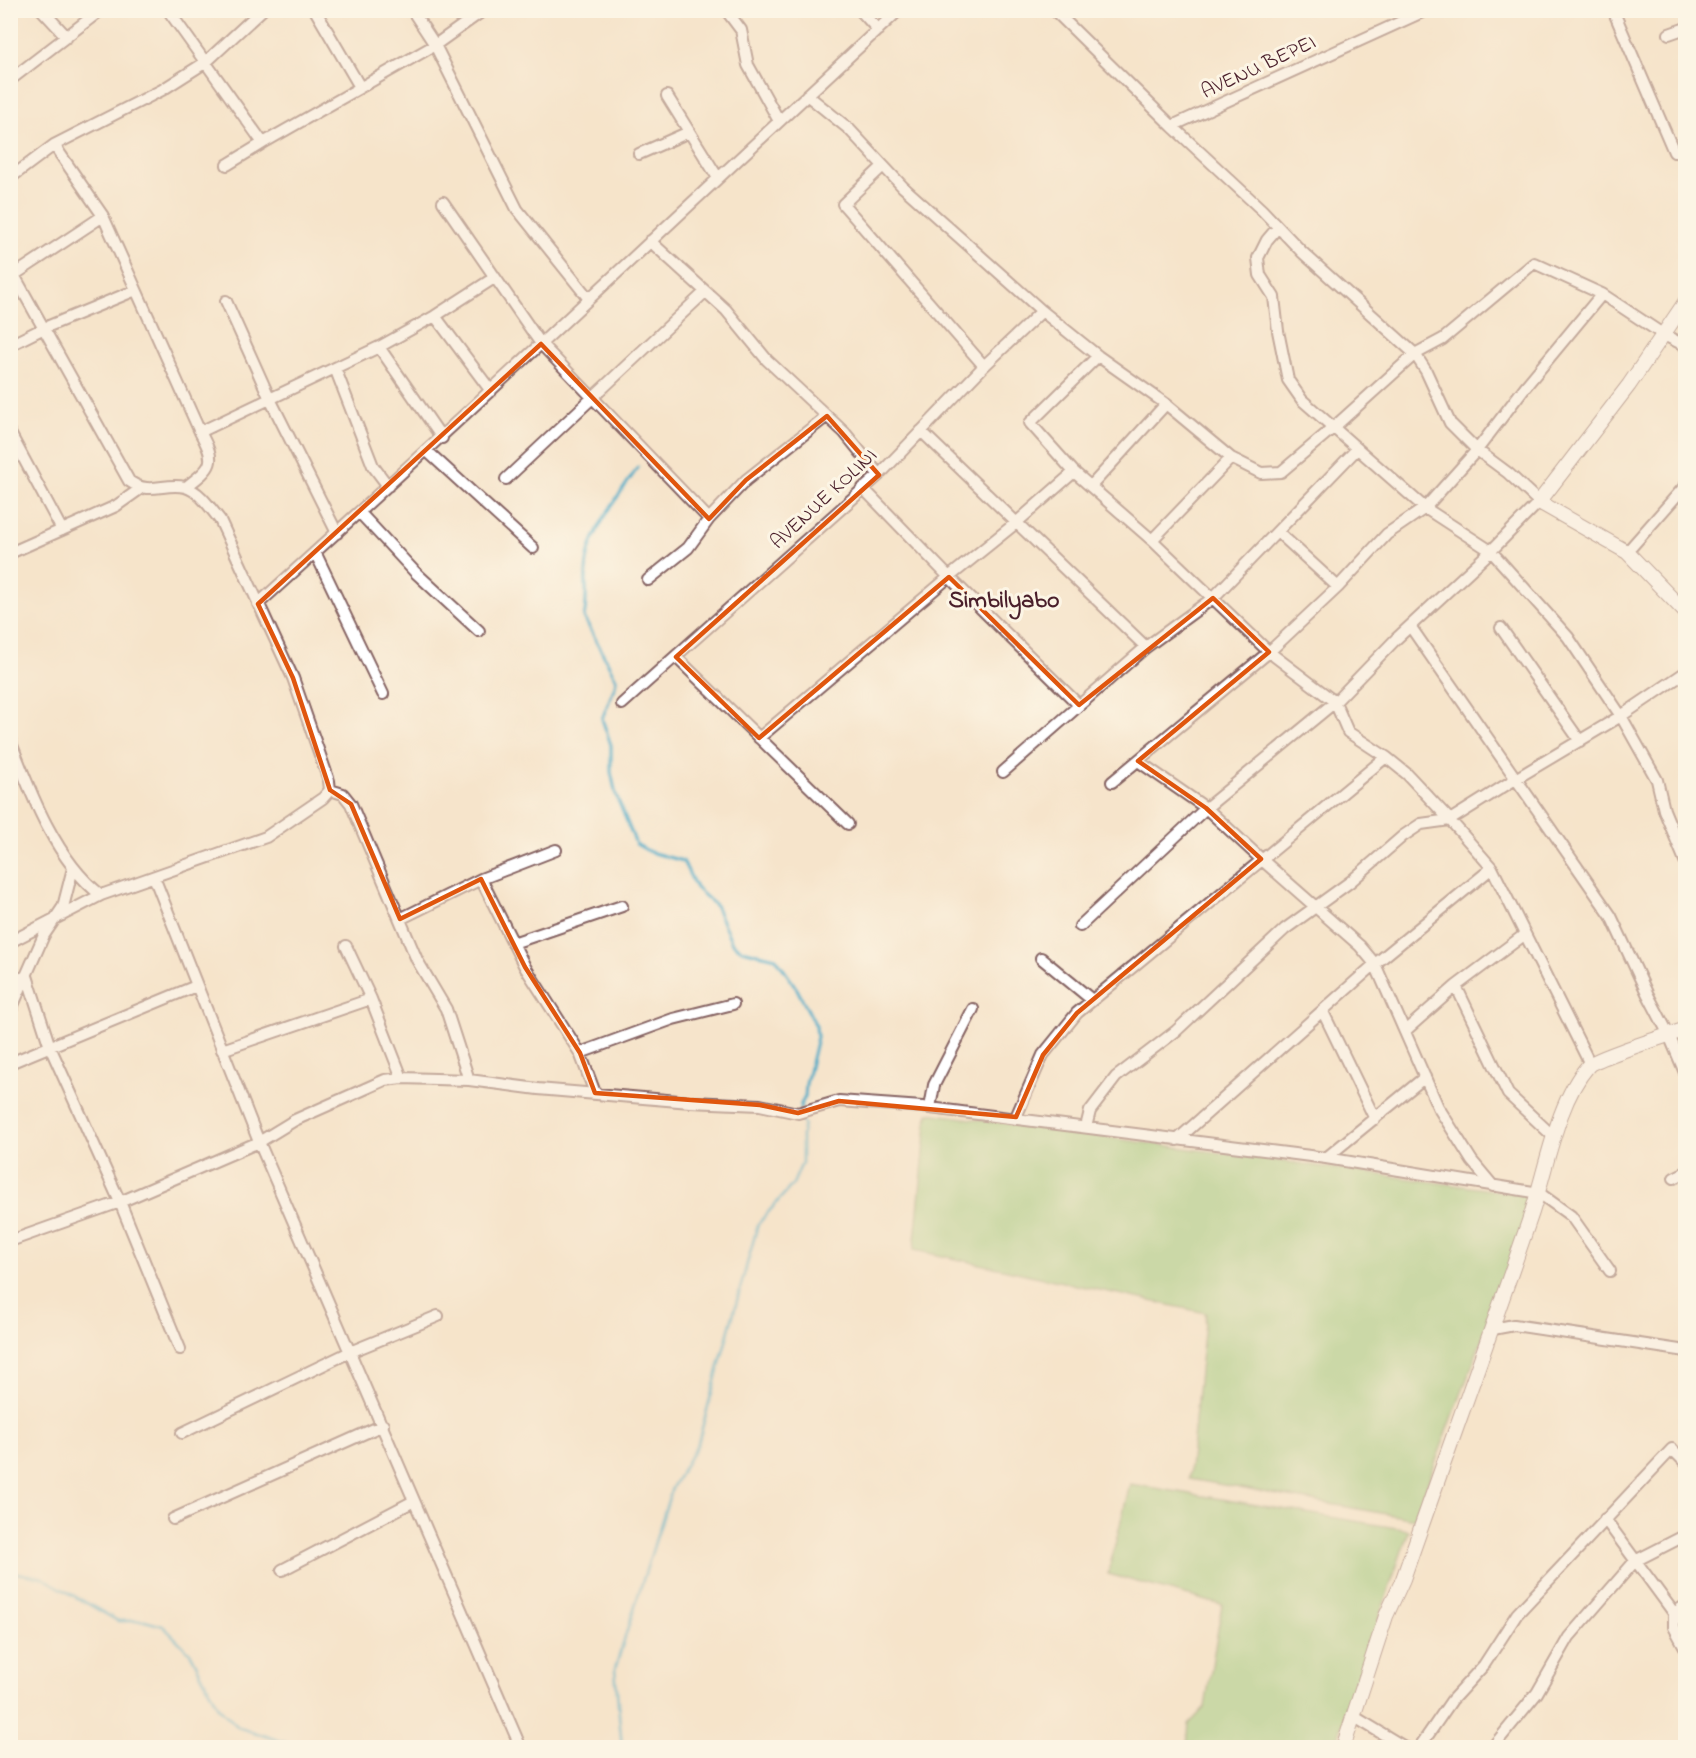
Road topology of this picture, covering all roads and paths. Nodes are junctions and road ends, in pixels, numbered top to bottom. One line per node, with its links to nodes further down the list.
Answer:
1 (42, 10): 17 (street)
2 (102, 10): 17 (street)
3 (168, 10): 19 (street)
4 (262, 10): 19 (street)
5 (315, 10): 21 (street)
6 (412, 10): 18 (street)
7 (484, 10): 18 (street)
8 (726, 10): 24 (street)
9 (860, 10): 15 (street)
10 (899, 10): 15 (street)
11 (1054, 10): 25 (street)
12 (1427, 10): 25 (street, AVENU BEPEI)
13 (1613, 10): 29 (street)
14 (1686, 28): 16 (street)
15 (878, 30): 23 (street)
16 (1669, 34)
17 (67, 37): 20 (street)
18 (435, 45): 21 (street); 44 (street)
19 (206, 62): 27 (street); 28 (street)
20 (10, 80)
21 (360, 87): 27 (street)
22 (667, 96): 26 (street)
23 (807, 96): 24 (street); 32 (street)
24 (779, 121): 34 (street)
25 (1172, 126): 37 (street)
26 (689, 132): 30 (street); 34 (street)
27 (263, 142): 31 (street)
28 (54, 145): 33 (street); 36 (street)
29 (1674, 152)
30 (639, 154)
31 (227, 165)
32 (883, 166): 47 (street); 57 (street)
33 (10, 178)
34 (718, 178): 38 (street)
35 (443, 202): 40 (street)
36 (103, 216): 39 (street); 41 (street)
37 (1278, 227): 55 (street); 64 (street)
38 (650, 241): 42 (street); 44 (street)
39 (12, 271): 49 (street)
40 (494, 278): 48 (street); 51 (street)
41 (136, 290): 49 (street); 66 (street)
42 (705, 292): 61 (street); 63 (street)
43 (1602, 294): 50 (street); 55 (street); 70 (street)
44 (589, 299): 51 (street)
45 (226, 301): 60 (street)
46 (1686, 301): 50 (street)
47 (1042, 310): 56 (street); 57 (street, AVENUE KOLINI)
48 (435, 316): 54 (street); 59 (street)
49 (44, 328): 52 (street); 82 (street)
50 (1664, 335): 53 (street); 83 (street)
51 (541, 344): 59 (street); 61 (street)
52 (10, 345)
53 (1686, 346)
54 (380, 347): 58 (street); 68 (street)
55 (1415, 354): 64 (street); 70 (street)
56 (1098, 357): 62 (street); 74 (street)
57 (984, 366): 65 (street, AVENUE KOLINI)
58 (336, 368): 60 (street); 78 (street)
59 (491, 392): 68 (street)
60 (270, 399): 66 (street); 90 (street)
61 (593, 399): 76 (street); 86 (street)
62 (1166, 404): 73 (street); 79 (street)
63 (827, 416): 75 (street); 86 (street)
64 (1333, 428): 69 (street); 73 (street)
65 (921, 431): 75 (street, AVENUE KOLINI); 87 (street)
66 (200, 432): 80 (street)
67 (10, 433): 72 (street)
68 (442, 438): 71 (street)
69 (1357, 449): 84 (street); 89 (street)
70 (1477, 450): 83 (street); 84 (street)
71 (427, 451): 78 (street); 92 (street)
72 (15, 453): 88 (street)
73 (1231, 458): 91 (street)
74 (1074, 472): 79 (street); 87 (street)
75 (879, 475): 81 (street, AVENUE KOLINI)
76 (506, 479)
77 (1686, 485): 95 (street)
78 (388, 486): 85 (street)
79 (1091, 486): 91 (street)
80 (186, 487): 82 (street); 101 (street)
81 (863, 488): 97 (street); 108 (street, AVENUE KOLINI)
82 (140, 489): 88 (street)
83 (1539, 502): 93 (street); 95 (street)
84 (1425, 508): 93 (street); 99 (street)
85 (360, 513): 90 (street); 105 (street)
86 (709, 519): 98 (street)
87 (1016, 523): 97 (street); 106 (street)
88 (62, 530): 96 (street)
89 (1278, 532): 99 (street); 100 (street)
90 (337, 533): 94 (street)
91 (1152, 540): 100 (street)
92 (533, 548)
93 (1491, 551): 103 (street); 114 (street)
94 (315, 552): 101 (street); 110 (street)
95 (1626, 552): 102 (street)
96 (10, 553)
97 (949, 577): 113 (street); 115 (street)
98 (648, 580)
99 (1338, 587): 107 (street)
100 (1213, 598): 106 (street); 107 (street)
101 (258, 604): 124 (street)
102 (1686, 613)
103 (1410, 626): 111 (street); 122 (street)
104 (1501, 628): 117 (street)
105 (479, 631)
106 (1146, 647): 113 (street)
107 (1269, 652): 111 (street); 120 (street)
108 (676, 657): 112 (street, AVENUE KOLINI); 115 (street)
109 (1686, 672): 114 (street)
110 (383, 694)
111 (1335, 702): 118 (street); 125 (street)
112 (622, 704)
113 (1079, 705): 121 (street)
114 (1621, 716): 117 (street); 130 (street)
115 (759, 738): 127 (street)
116 (10, 740): 119 (street)
117 (1580, 741): 122 (street)
118 (1386, 757): 126 (street); 129 (street)
119 (14, 760): 131 (street)
120 (1137, 761): 123 (street); 125 (street)
121 (1003, 772)
122 (1517, 778): 126 (street); 159 (street)
123 (1112, 782)
124 (330, 790): 133 (street); 138 (street)
125 (1206, 808): 129 (street); 140 (street)
126 (1450, 820): 132 (street); 136 (street)
127 (848, 824)
128 (556, 850): 134 (street)
129 (1261, 859): 136 (street); 152 (street)
130 (1686, 862)
131 (73, 868): 135 (street); 139 (street)
132 (1492, 868): 141 (street); 146 (street)
133 (154, 877): 135 (street); 149 (street)
134 (481, 879): 138 (street); 143 (street)
135 (101, 895): 139 (street)
136 (1316, 905): 146 (street); 173 (street)
137 (622, 906): 143 (street)
138 (400, 919): 168 (street)
139 (56, 920): 142 (street); 147 (street)
140 (1080, 926)
141 (1524, 935): 150 (street); 164 (street)
142 (10, 942)
143 (513, 943): 162 (street)
144 (346, 946): 151 (street)
145 (1041, 958): 152 (street)
146 (1375, 964): 156 (street); 158 (street)
147 (27, 976): 148 (street); 155 (street); 160 (street)
148 (10, 982)
149 (196, 986): 160 (street); 161 (street)
150 (1456, 986): 158 (street); 174 (street)
151 (371, 999): 161 (street); 167 (street)
152 (1092, 1000): 171 (street)
153 (733, 1004): 162 (street)
154 (973, 1009): 170 (street)
155 (10, 1012)
156 (1323, 1012): 172 (street); 175 (street)
157 (1686, 1029): 159 (street)
158 (1405, 1031): 166 (street)
159 (1670, 1035): 164 (street); 165 (street)
160 (50, 1047): 163 (street); 182 (street)
161 (222, 1050): 176 (street)
162 (580, 1053): 169 (street)
163 (10, 1063)
164 (1590, 1064): 174 (street)
165 (1686, 1075)
166 (1425, 1077): 172 (street); 180 (street)
167 (402, 1078): 168 (street); 176 (street)
168 (469, 1080): 169 (street)
169 (595, 1093): 170 (street)
170 (930, 1108): 171 (street)
171 (1016, 1117): 173 (street)
172 (1375, 1119): 177 (street)
173 (1086, 1127): 175 (street)
174 (1554, 1137): 181 (street)
175 (1177, 1140): 177 (street)
176 (259, 1142): 182 (street); 189 (street)
177 (1326, 1158): 180 (street)
178 (1686, 1172): 179 (street)
179 (1674, 1178)
180 (1493, 1186): 181 (street)
181 (1539, 1193): 184 (street); 186 (street)
182 (120, 1202): 183 (street); 187 (street)
183 (10, 1241)
184 (1610, 1271)
185 (438, 1316): 189 (street)
186 (1493, 1329): 188 (street); 202 (street)
187 (180, 1349)
188 (1686, 1351)
189 (350, 1352): 190 (street); 191 (street)
190 (383, 1425): 193 (street); 194 (street)
191 (182, 1433)
192 (1686, 1464): 195 (street)
193 (414, 1501): 198 (street); 203 (street)
194 (173, 1519)
195 (1605, 1519): 197 (street); 206 (street)
196 (1686, 1535): 197 (street)
197 (1635, 1561): 200 (street); 207 (street)
198 (282, 1570)
199 (1686, 1605): 200 (street)
200 (1674, 1613): 201 (street)
201 (1686, 1649)
202 (1353, 1716): 204 (street); 205 (street)
203 (521, 1748)
204 (1343, 1748)
205 (1406, 1748)
206 (1419, 1748)
207 (1492, 1748)

